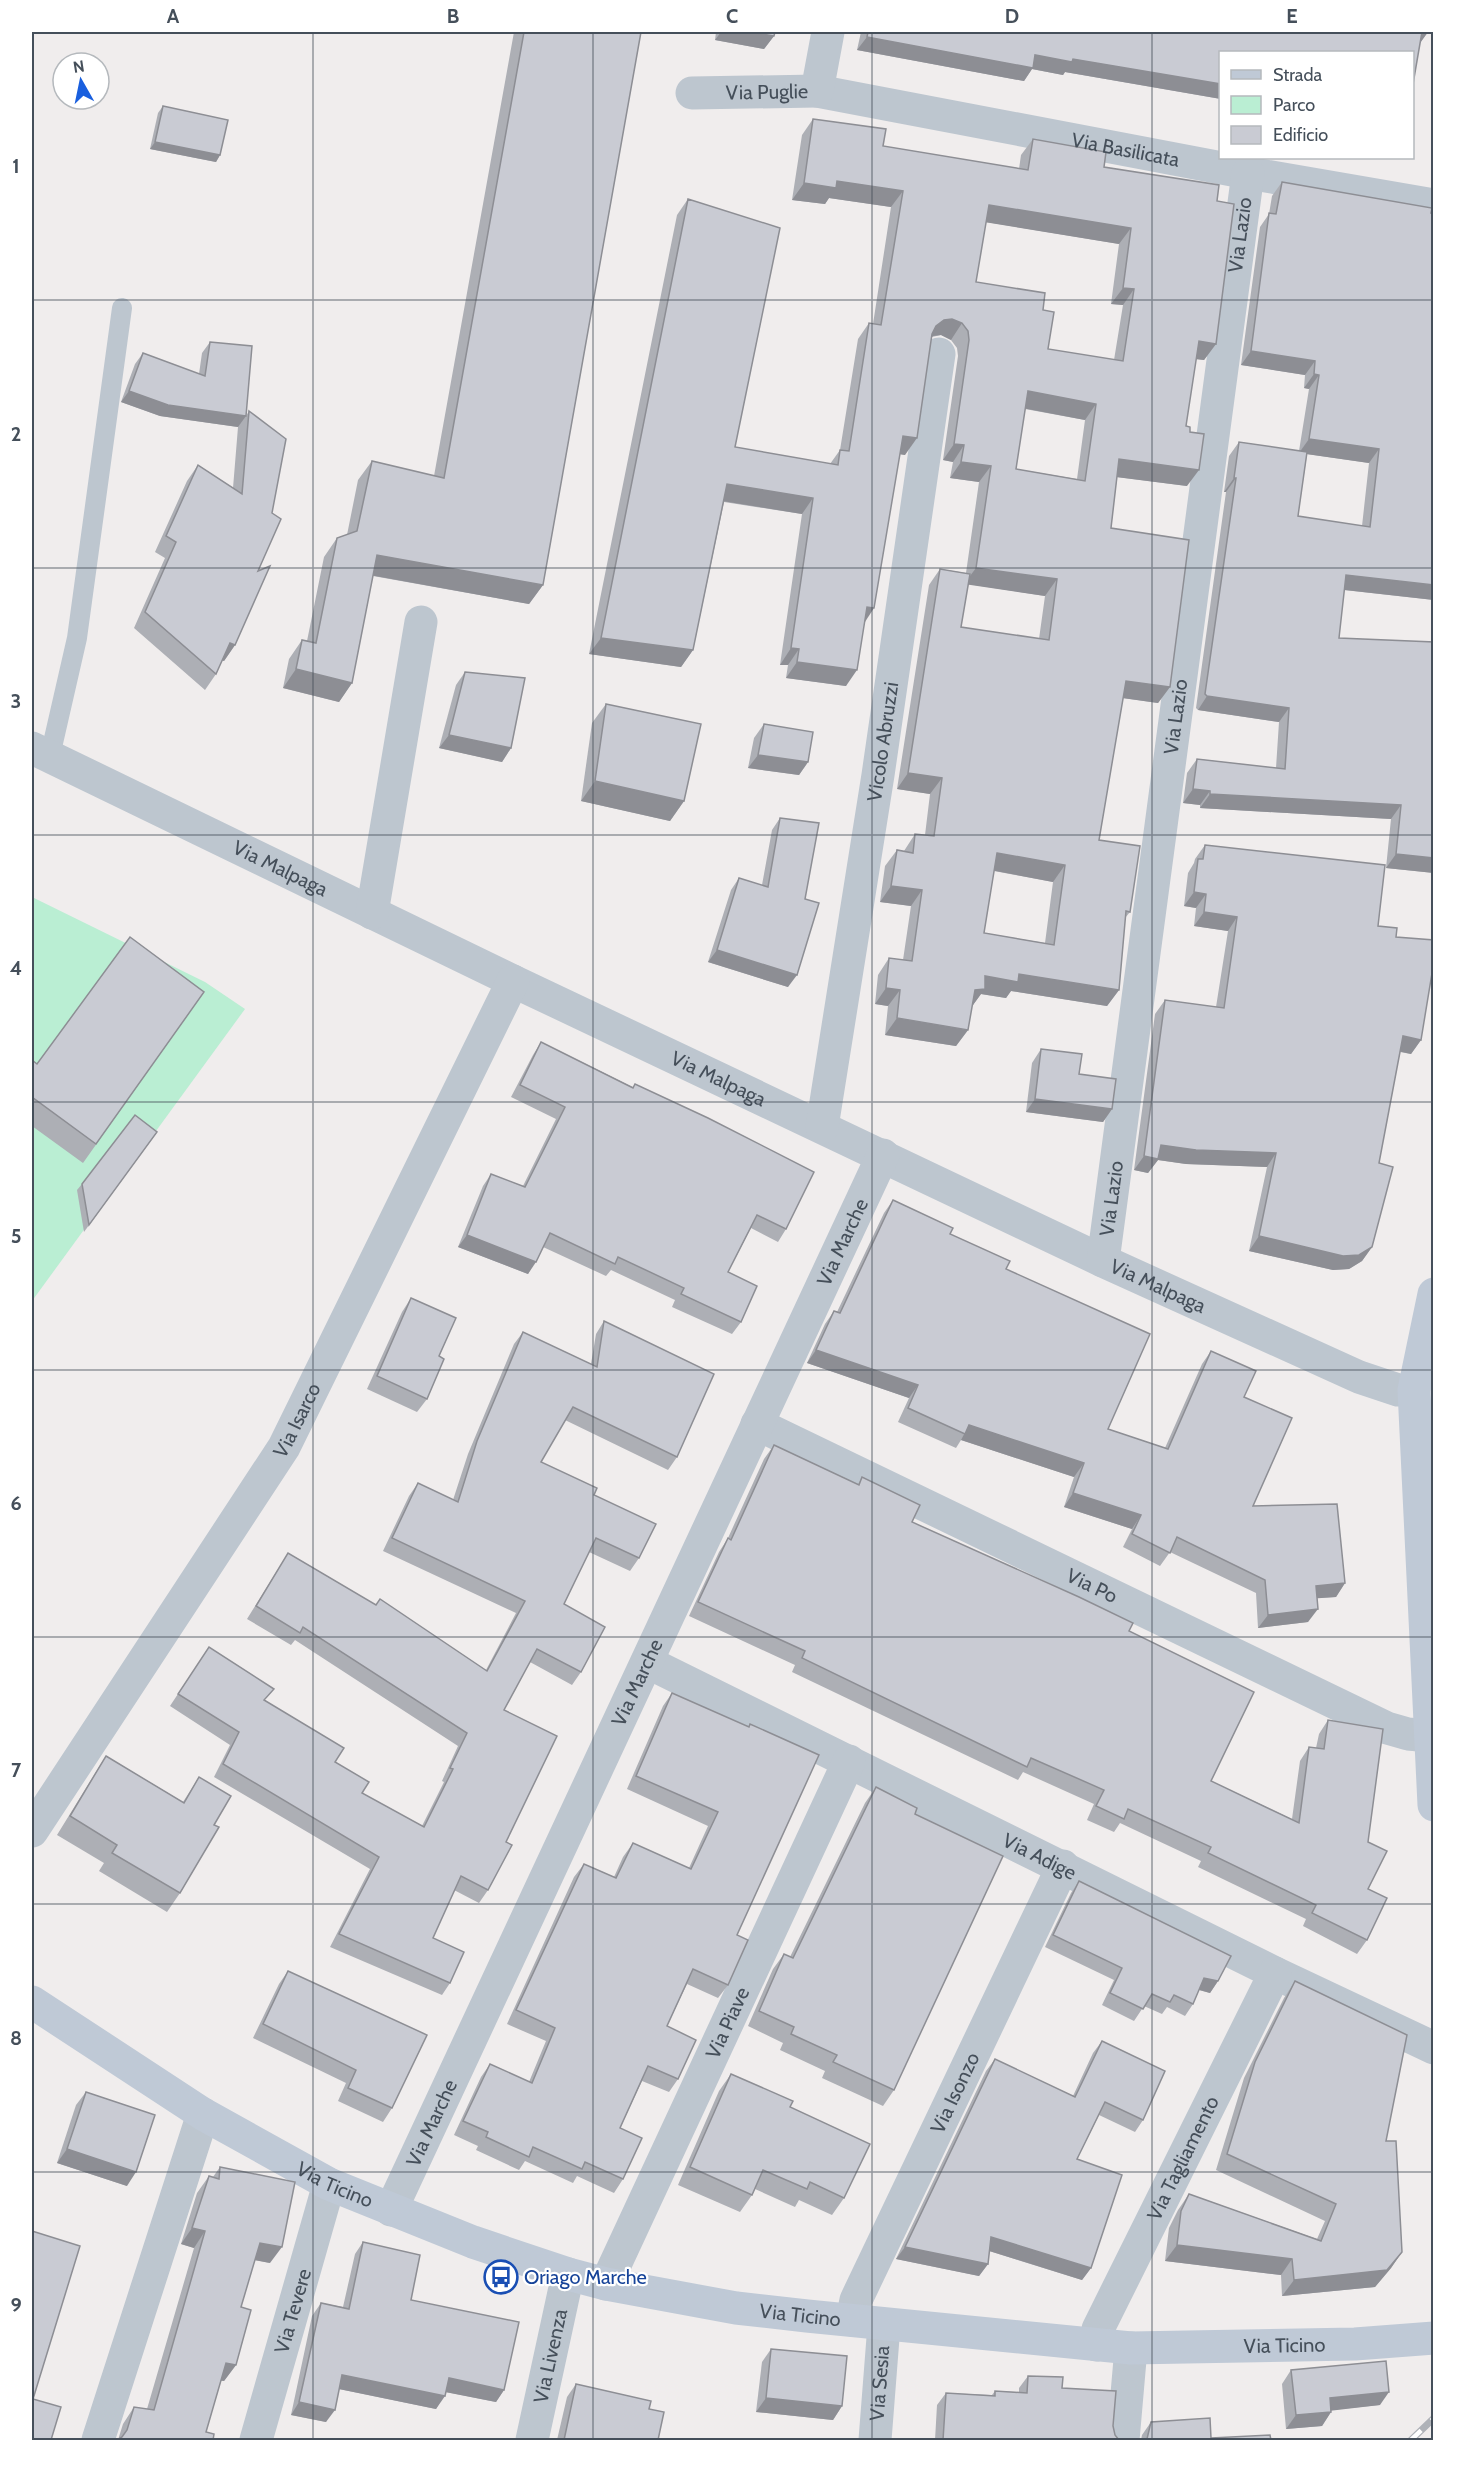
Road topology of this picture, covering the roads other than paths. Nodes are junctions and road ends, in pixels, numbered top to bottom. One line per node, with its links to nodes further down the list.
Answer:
1 (828, 32): 2 (street, Via Puglie)
2 (817, 91): 3 (street, Via Puglie); 4 (street, Via Basilicata)
3 (692, 93)
4 (1248, 173): 5 (street, Via Basilicata); 14 (street, Via Lazio)
5 (1434, 206)
6 (122, 308): 9 (lane)
7 (939, 354): 12 (street, Vicolo Abruzzi)
8 (421, 622): 10 (street)
9 (41, 752): 10 (street, Via Malpaga)
10 (372, 913): 11 (street, Via Malpaga)
11 (513, 981): 12 (street, Via Malpaga); 22 (street, Via Isarco)
12 (822, 1127): 13 (street, Via Malpaga)
13 (883, 1155): 14 (street, Via Malpaga); 17 (street, Via Marche)
14 (1104, 1261): 16 (street, Via Malpaga)
15 (1434, 1294): 16 (street)
16 (1414, 1390): 19 (street)
17 (758, 1424): 18 (street, Via Marche); 19 (street, Via Po)
18 (647, 1662): 20 (street, Via Adige); 29 (street, Via Marche)
19 (1430, 1736): 21 (street)
20 (849, 1761): 23 (street, Via Adige); 31 (street, Via Piave)
21 (1434, 1805)
22 (32, 1831)
23 (1063, 1866): 24 (street, Via Adige); 32 (street, Via Isonzo)
24 (1275, 1973): 26 (street, Via Adige); 35 (street, Via Tagliamento)
25 (32, 2002): 27 (street, Via Ticino)
26 (1434, 2048)
27 (203, 2114): 28 (street, Via Ticino); 37 (street)
28 (329, 2184): 29 (street, Via Ticino); 38 (street, Via Tevere)
29 (391, 2210): 30 (street, Via Ticino)
30 (568, 2274): 31 (street, Via Ticino); 39 (street, Via Livenza)
31 (606, 2284): 32 (street, Via Ticino)
32 (852, 2320): 33 (street, Via Ticino)
33 (884, 2325): 35 (street, Via Ticino); 40 (street, Via Sesia)
34 (1434, 2338): 36 (street, Via Ticino)
35 (1096, 2345): 36 (street, Via Ticino)
36 (1131, 2348): 41 (street)
37 (98, 2440)
38 (256, 2440)
39 (532, 2440)
40 (875, 2440)
41 (1123, 2440)

